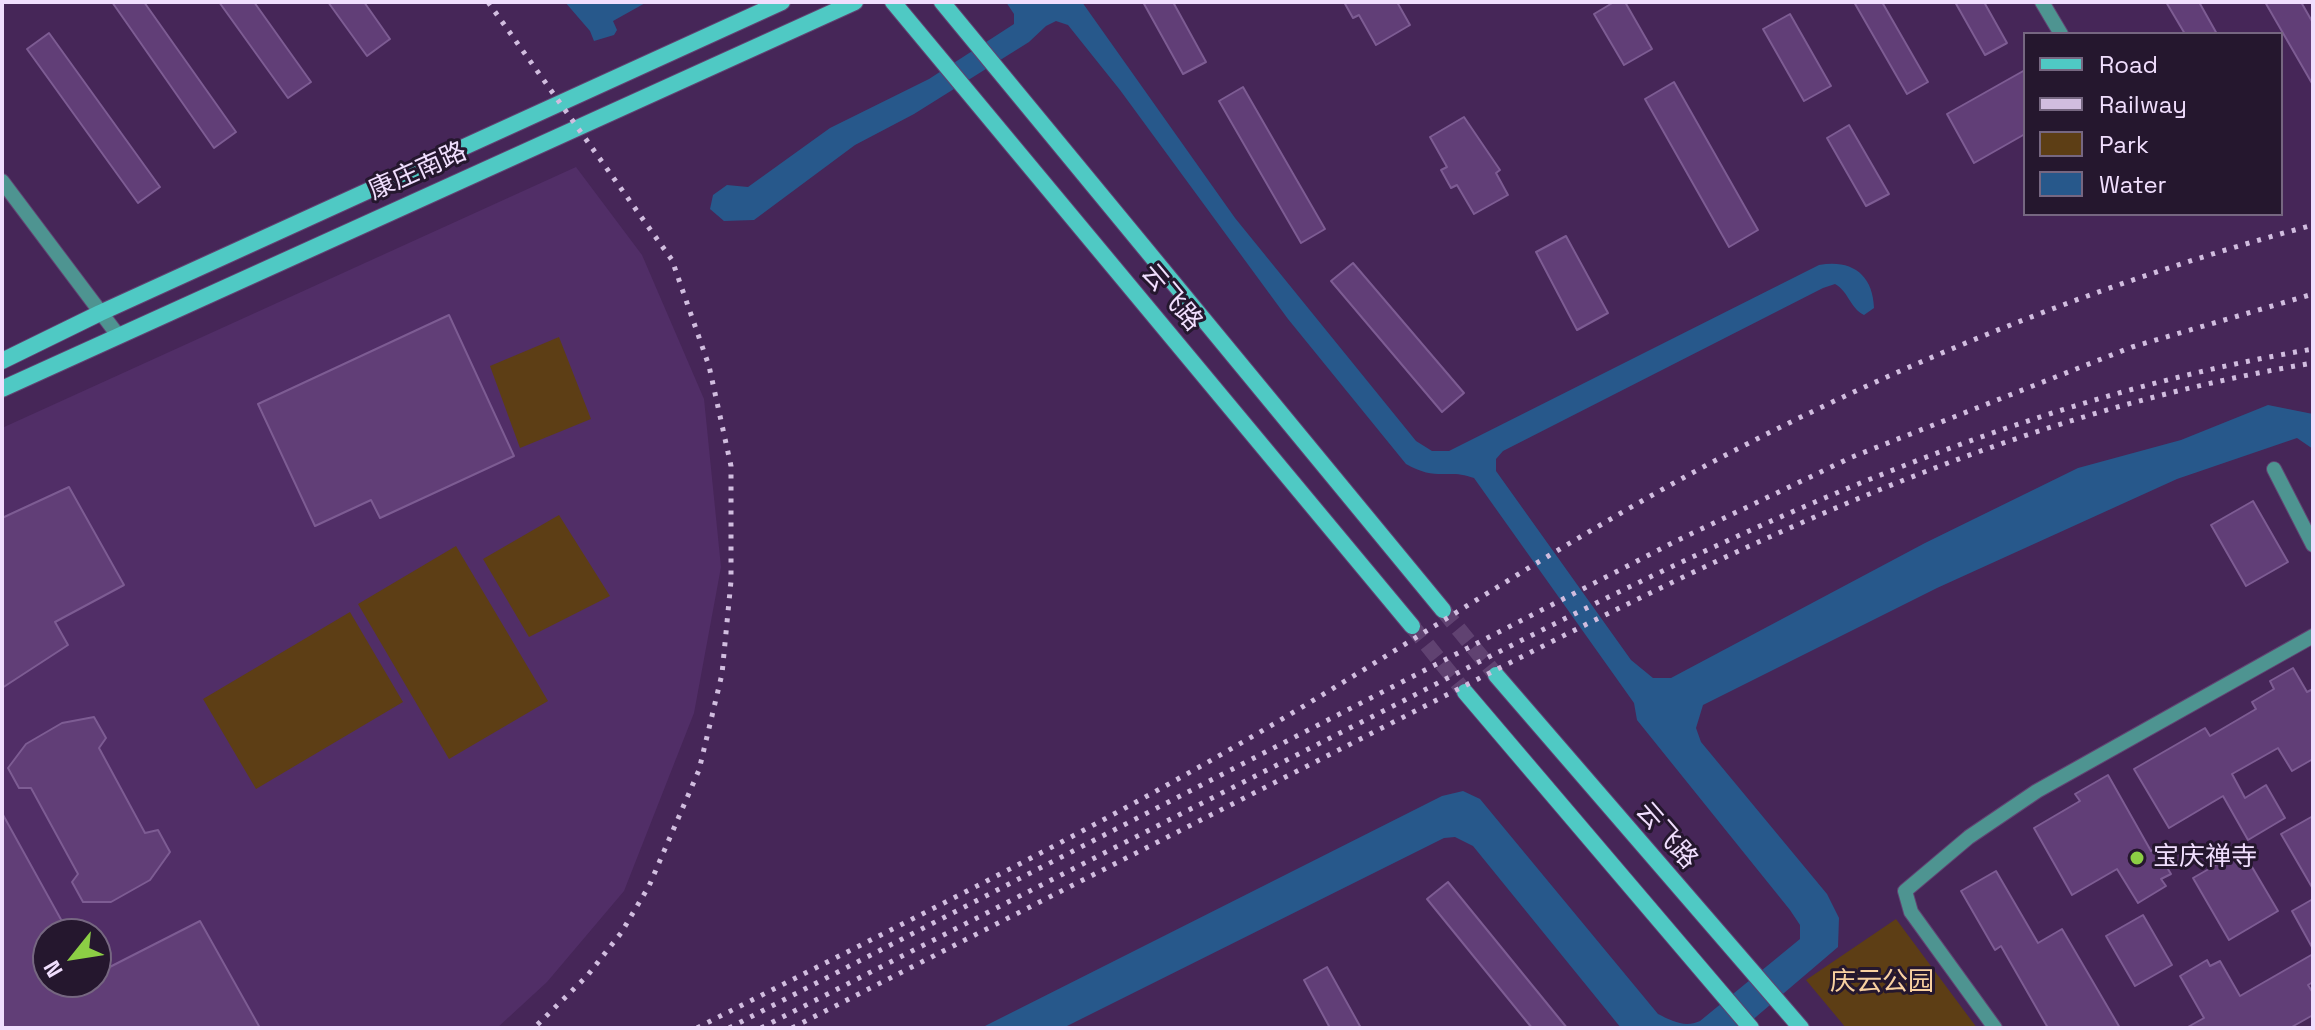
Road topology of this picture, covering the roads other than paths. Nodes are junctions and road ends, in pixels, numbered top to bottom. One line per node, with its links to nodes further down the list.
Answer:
1 (782, 2): 8 (main road, 康庄南路)
2 (855, 2): 9 (main road, 康庄南路)
3 (893, 2): 15 (main road, 云飞路)
4 (942, 2): 14 (main road, 云飞路)
5 (2042, 2): 6 (street)
6 (2060, 32)
7 (2, 181): 8 (street)
8 (100, 313): 9 (street); 10 (main road, 康庄南路)
9 (117, 334): 11 (main road, 康庄南路)
10 (2, 361)
11 (2, 389)
12 (2274, 469): 13 (street)
13 (2313, 545)
14 (1443, 610)
15 (1412, 626)
16 (2313, 636): 21 (street)
17 (1496, 675): 19 (main road, 云飞路)
18 (1465, 692): 20 (main road)
19 (1798, 1024)
20 (1751, 1028)
21 (1995, 1028)

